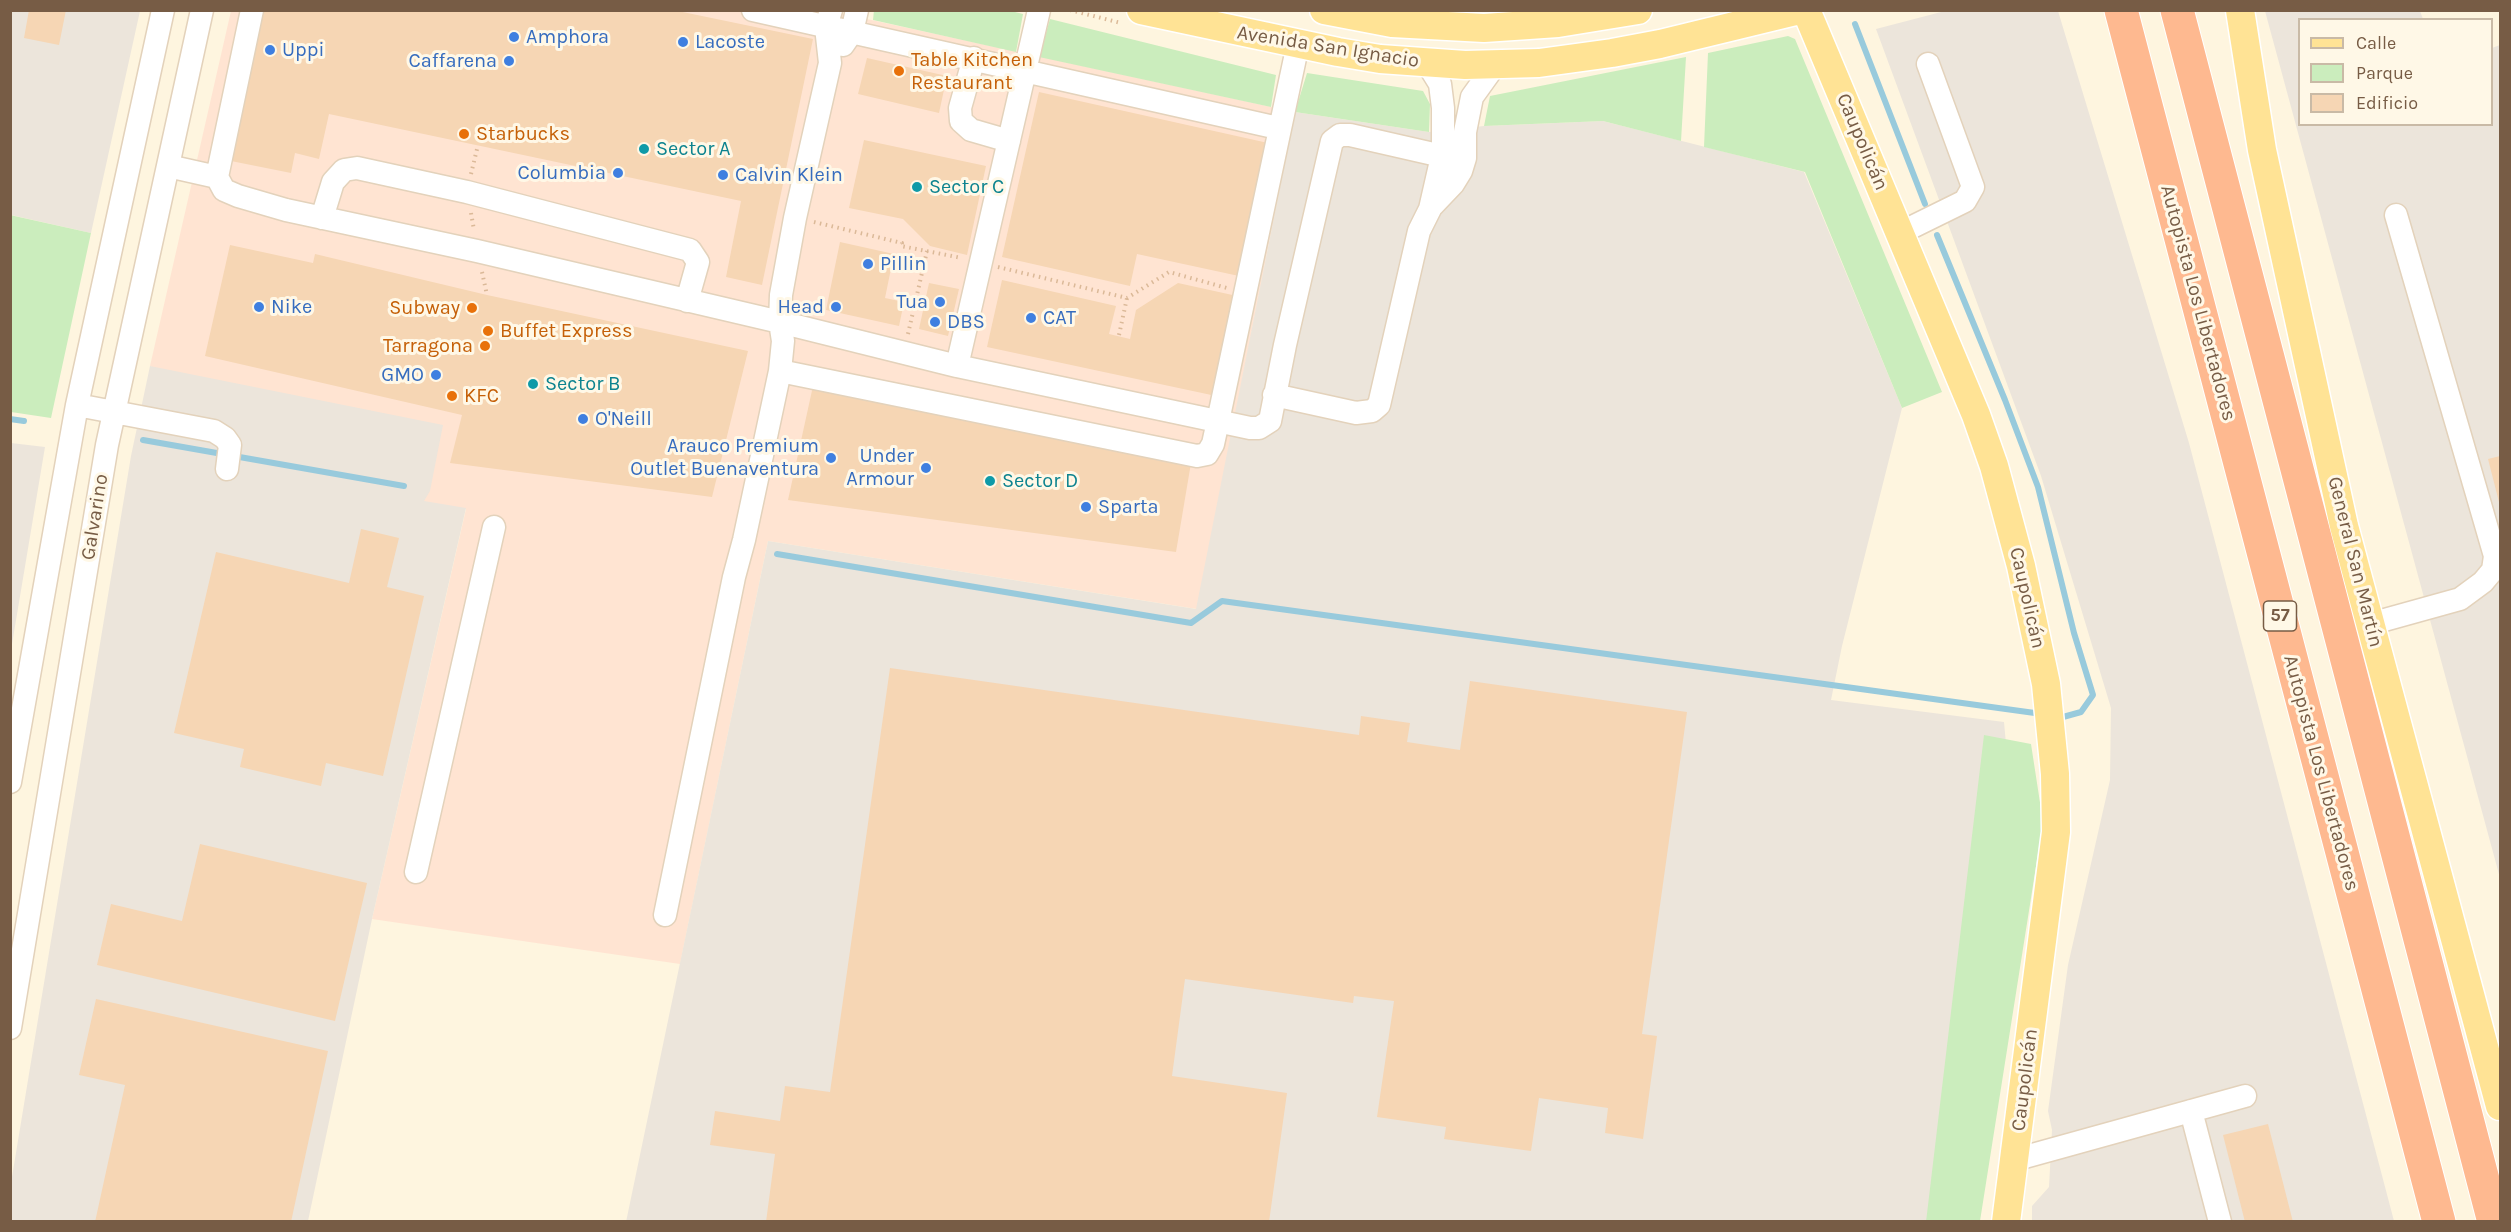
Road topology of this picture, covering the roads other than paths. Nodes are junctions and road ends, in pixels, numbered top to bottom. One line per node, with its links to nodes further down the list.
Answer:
1 (163, 10): 38 (street, Galvarino)
2 (202, 10): 28 (street, Galvarino)
3 (252, 10): 29 (street)
4 (753, 10): 14 (street)
5 (1039, 10): 24 (street)
6 (1141, 10): 15 (main road, Avenida San Ignacio)
7 (1324, 10): 8 (main road, Avenida San Ignacio)
8 (1638, 10)
9 (1800, 10): 16 (main road, Avenida San Ignacio)
10 (1806, 10): 32 (main road, Caupolicán)
11 (2121, 10): 54 (highway, Autopista Los Libertadores / 57)
12 (2177, 10): 55 (highway)
13 (2240, 10): 43 (main road, General San Martín)
14 (829, 19): 17 (street); 20 (street)
15 (1222, 20): 18 (main road, Avenida San Ignacio)
16 (1721, 20): 22 (main road, Avenida San Ignacio)
17 (854, 21): 19 (street); 20 (street)
18 (1298, 44): 21 (main road, Avenida San Ignacio); 25 (street)
19 (974, 58): 24 (street); 26 (street)
20 (830, 63): 34 (street)
21 (1427, 63): 22 (main road, Avenida San Ignacio); 27 (street)
22 (1495, 64): 27 (street)
23 (1928, 64): 32 (street)
24 (1026, 70): 25 (street); 26 (street)
25 (1278, 128): 40 (street)
26 (1010, 141): 35 (street)
27 (1453, 159): 37 (street); 37 (street)
28 (168, 166): 29 (street); 39 (street, Galvarino)
29 (217, 177): 31 (street)
30 (2396, 215): 43 (street)
31 (322, 218): 33 (street); 33 (street)
32 (1900, 234): 51 (main road, Caupolicán)
33 (687, 300): 34 (street)
34 (780, 322): 35 (street); 36 (street)
35 (957, 366): 40 (street)
36 (780, 371): 40 (street); 46 (street)
37 (1274, 395): 40 (street)
38 (77, 405): 39 (street); 44 (street, Galvarino)
39 (114, 410): 41 (street); 47 (street, Galvarino)
40 (1218, 421)
41 (227, 469)
42 (494, 527): 45 (street)
43 (2370, 624): 49 (main road, General San Martín)
44 (10, 782)
45 (416, 872)
46 (665, 915)
47 (10, 1028)
48 (2245, 1096): 50 (street)
49 (2500, 1106)
50 (2191, 1111): 51 (street); 53 (street)
51 (2014, 1160): 52 (main road, Caupolicán)
52 (2006, 1221)
53 (2220, 1221)
54 (2439, 1221)
55 (2494, 1221)

